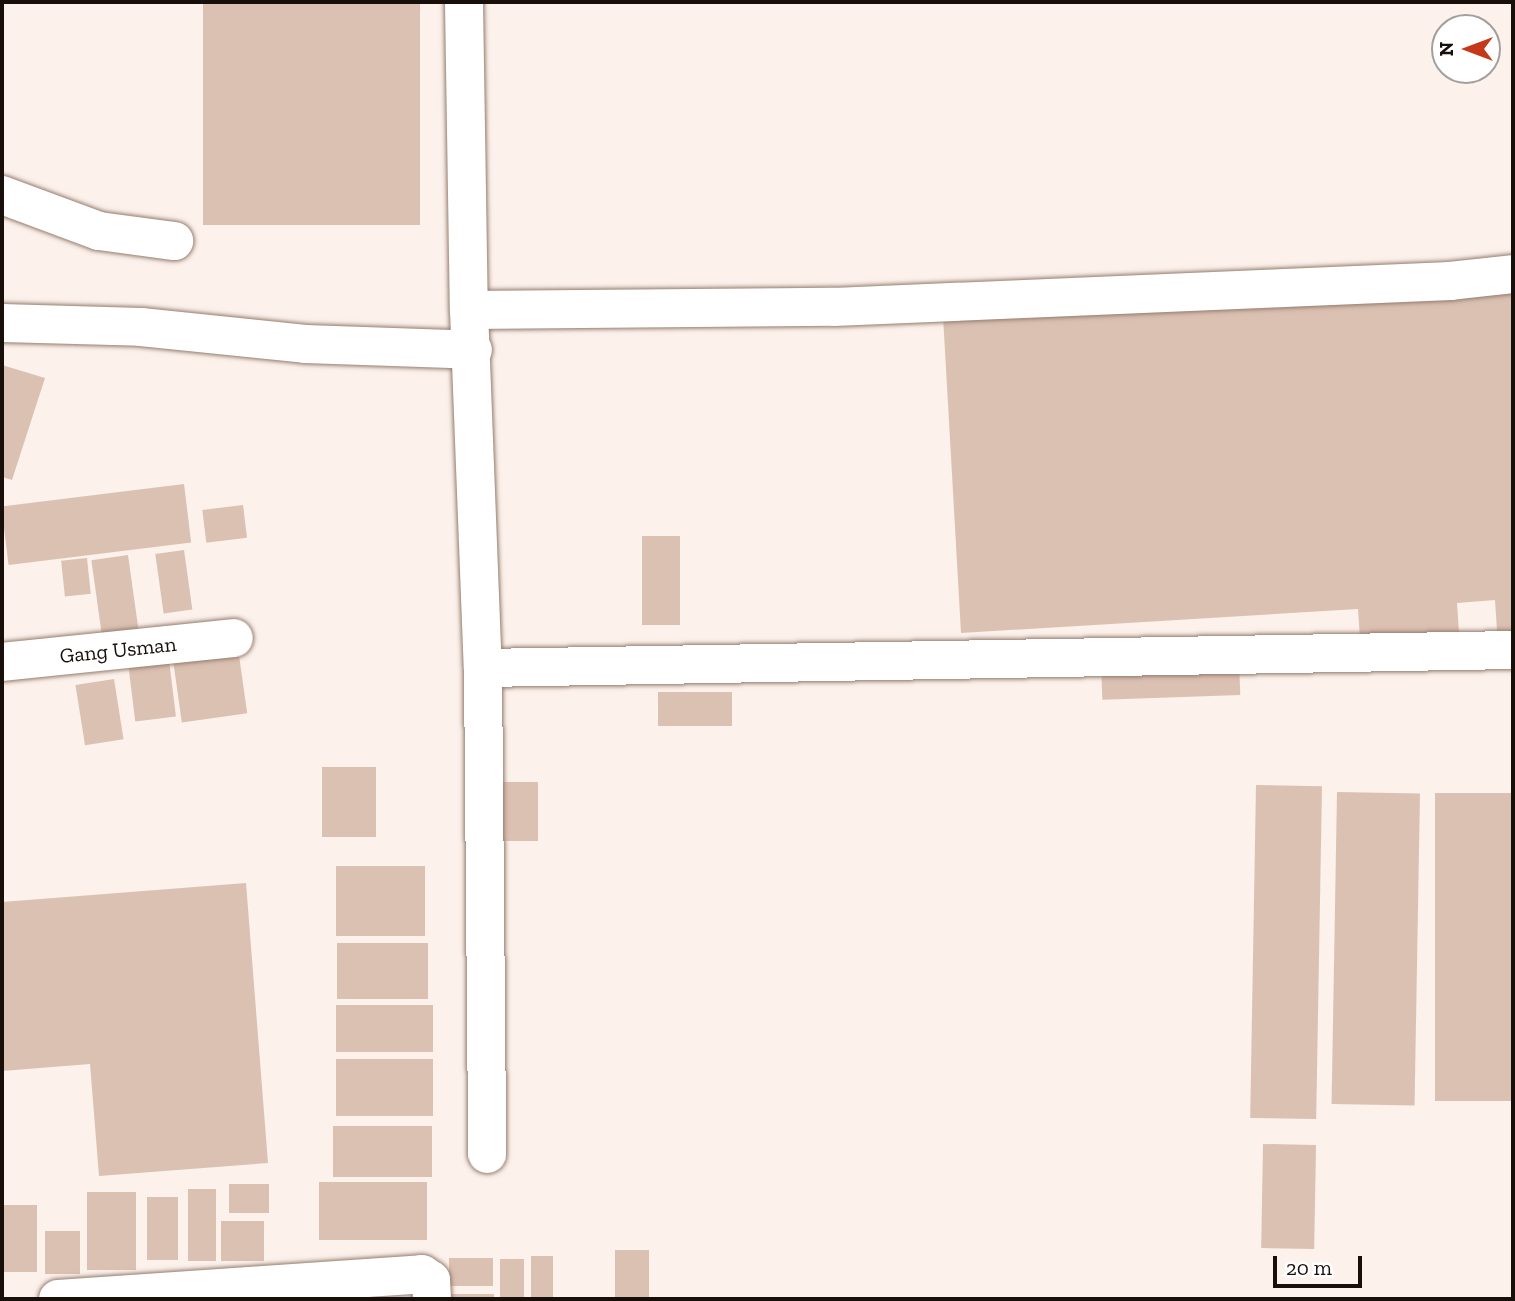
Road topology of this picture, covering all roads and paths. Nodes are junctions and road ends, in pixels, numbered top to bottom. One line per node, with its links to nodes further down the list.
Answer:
1 (464, 2): 5 (street)
2 (2, 195): 3 (street)
3 (174, 241)
4 (1513, 274): 5 (street)
5 (469, 310): 7 (street)
6 (2, 323): 7 (street)
7 (473, 350): 11 (street)
8 (234, 638): 10 (street, Gang Usman)
9 (1513, 650): 11 (street)
10 (2, 662)
11 (483, 668): 12 (street)
12 (487, 1154)
13 (58, 1299): 14 (street)
14 (432, 1299)

